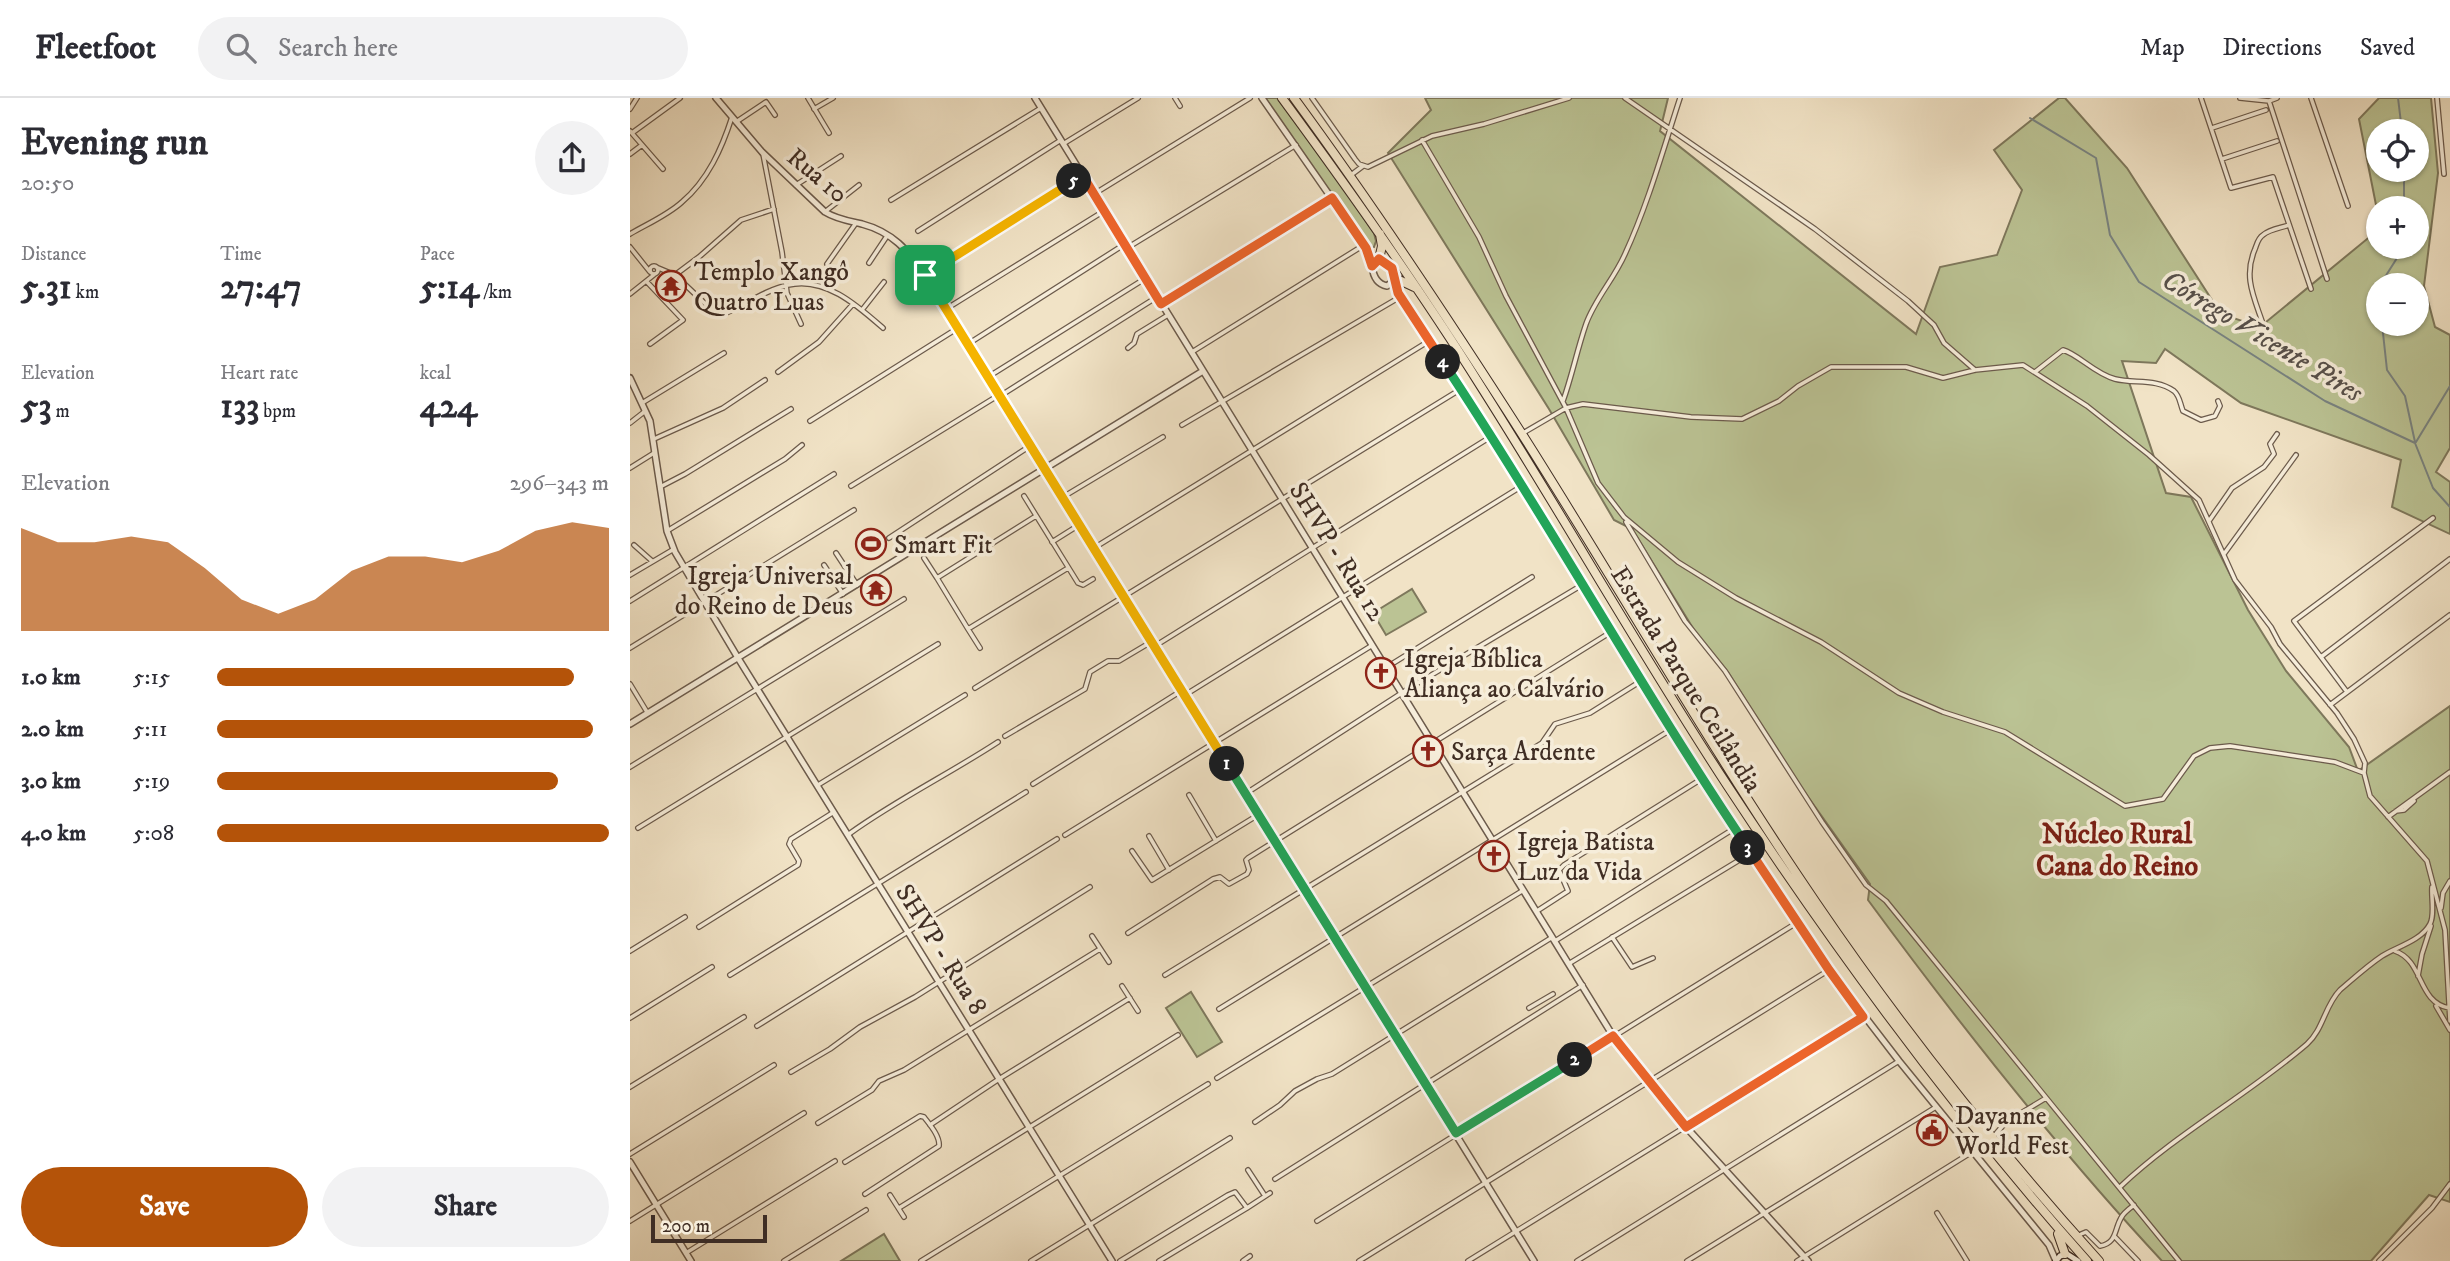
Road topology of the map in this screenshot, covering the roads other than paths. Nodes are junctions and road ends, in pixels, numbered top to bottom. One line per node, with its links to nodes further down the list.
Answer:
1 (637, 98): 24 (street)
2 (680, 98): 31 (street)
3 (716, 98): 28 (street, Rua 10)
4 (808, 98): 25 (street)
5 (833, 98): 25 (street)
6 (1035, 98): 23 (street, SHVP - Rua 12)
7 (1138, 98): 35 (street)
8 (1175, 98): 22 (street)
9 (1250, 98): 49 (street)
10 (1262, 98): 37 (street)
11 (1282, 98): 61 (highway, Estrada Parque Ceilândia)
12 (1294, 98): 45 (highway, Estrada Parque Ceilândia)
13 (1312, 98): 42 (street)
14 (1569, 98): 33 (street)
15 (1625, 98): 30 (street)
16 (1680, 98): 30 (street)
17 (2201, 98): 29 (street)
18 (2240, 98): 21 (street)
19 (2311, 98): 52 (street)
20 (2437, 98): 44 (street)
21 (2272, 99): 77 (street)
22 (1180, 106)
23 (1041, 108): 35 (street, SHVP - Rua 12); 51 (street)
24 (630, 109)
25 (814, 109): 32 (street)
26 (2266, 110): 29 (street)
27 (775, 115): 28 (street)
28 (734, 119): 38 (street, Rua 10); 59 (street)
29 (2211, 128): 41 (street)
30 (1670, 129): 103 (street); 113 (street)
31 (631, 132): 36 (street)
32 (829, 133)
33 (1422, 140): 42 (street); 113 (street)
34 (2277, 141): 41 (street)
35 (1062, 142): 46 (street, SHVP - Rua 12); 58 (street)
36 (642, 145): 39 (street); 43 (street)
37 (1297, 145): 50 (street); 62 (street)
38 (762, 152): 47 (street, Rua 10); 53 (street)
39 (630, 154)
40 (841, 156): 47 (street)
41 (2221, 159): 57 (street)
42 (1363, 166): 45 (street)
43 (663, 169)
44 (2444, 173)
45 (1350, 175): 122 (highway, Estrada Parque Ceilândia)
46 (1083, 176): 49 (street, SHVP - Rua 12); 74 (street)
47 (796, 185): 55 (street, Rua 10)
48 (859, 185): 55 (street)
49 (1094, 194): 54 (street, SHVP - Rua 12)
50 (1332, 198): 64 (street); 89 (street)
51 (891, 200)
52 (2348, 206)
53 (774, 209): 73 (street); 80 (street)
54 (1104, 211): 62 (street, SHVP - Rua 12); 90 (street)
55 (825, 212): 56 (street, Rua 10)
56 (856, 223): 60 (street, Rua 10); 68 (street)
57 (2289, 225): 83 (street); 94 (street)
58 (918, 231)
59 (630, 234)
60 (888, 234): 67 (street); 74 (street, Rua 10)
61 (1380, 235): 64 (street); 65 (highway); 84 (highway, Estrada Parque Ceilândia)
62 (1126, 246): 75 (street, SHVP - Rua 12); 99 (street)
63 (630, 247): 66 (street)
64 (1367, 249): 65 (street); 69 (street); 101 (street)
65 (1379, 259): 69 (street); 76 (street)
66 (641, 261): 70 (street); 72 (street)
67 (869, 263)
68 (827, 264)
69 (1372, 266): 81 (street)
70 (654, 267): 71 (street); 72 (street)
71 (664, 272): 72 (street); 73 (street)
72 (653, 273): 78 (street)
73 (675, 275): 80 (street)
74 (925, 275): 90 (street, Rua 10)
75 (1146, 278): 87 (street, SHVP - Rua 12); 107 (street)
76 (1395, 279): 81 (street); 82 (highway); 86 (street)
77 (2327, 279)
78 (648, 281): 85 (street); 98 (street)
79 (884, 282): 91 (street)
80 (786, 285): 88 (street); 93 (street)
81 (1387, 286): 86 (street)
82 (1413, 286): 84 (highway); 86 (street)
83 (2311, 289)
84 (1420, 293): 313 (highway, Estrada Parque Ceilândia)
85 (630, 294)
86 (1399, 294): 97 (street); 112 (street)
87 (1157, 297): 89 (street, SHVP - Rua 12); 111 (street)
88 (853, 303): 91 (street); 105 (street)
89 (1161, 304): 92 (street, SHVP - Rua 12)
90 (946, 309): 96 (street, Rua 10)
91 (862, 310): 95 (street)
92 (1168, 315): 100 (street); 101 (street, SHVP - Rua 12)
93 (801, 324)
94 (2263, 324)
95 (883, 328)
96 (958, 328): 99 (street, Rua 10); 119 (street)
97 (1429, 341): 110 (street); 129 (street)
98 (650, 344)
99 (968, 344): 107 (street, Rua 10)
100 (1128, 348)
101 (1192, 352): 104 (street, SHVP - Rua 12)
102 (724, 353): 115 (street)
103 (1975, 370): 106 (street); 116 (street)
104 (1203, 371): 112 (street, SHVP - Rua 12); 133 (street)
105 (778, 372)
106 (2035, 372): 114 (street); 145 (street)
107 (988, 377): 111 (street, Rua 10)
108 (630, 378): 115 (street, SHVP - Rua 8)
109 (765, 380): 126 (street)
110 (1461, 389): 124 (street); 140 (street)
111 (999, 396): 128 (street, Rua 10); 136 (street)
112 (1222, 401): 121 (street); 129 (street, SHVP - Rua 12)
113 (1563, 401): 116 (street)
114 (2218, 401)
115 (642, 403): 118 (street, SHVP - Rua 8)
116 (1566, 408): 122 (street); 143 (street)
117 (792, 409): 135 (street)
118 (646, 411): 120 (street); 126 (street, SHVP - Rua 8)
119 (810, 421)
120 (630, 422)
121 (1182, 425)
122 (1521, 433): 295 (highway, Estrada Parque Ceilândia)
123 (2277, 434): 145 (street)
124 (1492, 436): 137 (street); 151 (street)
125 (1163, 437): 139 (street)
126 (654, 439): 130 (street, SHVP - Rua 8)
127 (802, 444): 147 (street)
128 (1030, 446): 133 (street, Rua 10); 148 (street)
129 (1252, 449): 140 (street, SHVP - Rua 12); 152 (street)
130 (655, 452): 132 (street); 135 (street, SHVP - Rua 8)
131 (2296, 455): 155 (street)
132 (630, 468)
133 (1045, 470): 139 (street, Rua 10); 166 (street)
134 (834, 474): 160 (street)
135 (660, 486): 147 (street, SHVP - Rua 8)
136 (852, 486)
137 (1522, 486): 167 (street); 169 (street)
138 (1024, 496): 142 (street)
139 (1062, 498): 146 (street, Rua 10)
140 (1283, 499): 151 (street, SHVP - Rua 12); 170 (street)
141 (855, 510): 173 (street)
142 (1036, 516): 149 (street); 163 (street)
143 (1624, 517): 203 (street); 286 (street)
144 (2433, 518): 182 (street)
145 (2209, 521): 155 (street)
146 (1079, 525): 149 (street); 152 (street, Rua 10)
147 (667, 531): 153 (street, SHVP - Rua 8)
148 (889, 538)
149 (1052, 542): 161 (street)
150 (634, 545): 158 (street)
151 (1313, 547): 169 (street, SHVP - Rua 12); 178 (street)
152 (1093, 548): 170 (street, Rua 10)
153 (674, 549): 158 (street); 160 (street, SHVP - Rua 8)
154 (836, 553): 166 (street)
155 (2224, 554): 193 (street)
156 (924, 558): 163 (street)
157 (2450, 559): 182 (street)
158 (652, 561): 162 (street)
159 (824, 565): 168 (street)
160 (685, 568): 172 (street); 173 (street, SHVP - Rua 8)
161 (1068, 568): 165 (street); 175 (street)
162 (630, 575)
163 (937, 578): 175 (street)
164 (1532, 578): 184 (street)
165 (1093, 579)
166 (857, 585): 168 (street)
167 (1582, 585): 176 (street); 191 (street)
168 (842, 594): 183 (street)
169 (1342, 596): 179 (street, SHVP - Rua 12); 190 (street)
170 (1124, 597): 178 (street, Rua 10); 187 (street)
171 (904, 599): 188 (street)
172 (630, 601)
173 (705, 602): 180 (street); 183 (street, SHVP - Rua 8)
174 (2450, 615): 189 (street)
175 (968, 629): 181 (street)
176 (1611, 632): 185 (street); 201 (street)
177 (938, 643): 197 (street)
178 (1152, 644): 190 (street, Rua 10); 198 (street)
179 (1373, 645): 184 (street, SHVP - Rua 12); 200 (street)
180 (630, 648)
181 (980, 648)
182 (2321, 657): 189 (street)
183 (738, 658): 188 (street, SHVP - Rua 8); 194 (street)
184 (1387, 667): 191 (street, SHVP - Rua 12)
185 (1641, 681): 196 (street); 209 (street)
186 (630, 684): 194 (street)
187 (975, 688)
188 (758, 689): 197 (street, SHVP - Rua 8); 202 (street)
189 (2347, 692): 193 (street)
190 (1182, 693): 200 (street, Rua 10); 206 (street)
191 (1402, 693): 201 (street, SHVP - Rua 12); 210 (street)
192 (965, 695): 207 (street)
193 (2330, 705): 203 (street)
194 (648, 714): 195 (street)
195 (630, 724)
196 (1672, 729): 205 (street); 221 (street)
197 (789, 736): 207 (street, SHVP - Rua 8); 215 (street)
198 (1004, 736)
199 (998, 742): 217 (street)
200 (1214, 743): 210 (street, Rua 10); 218 (street)
201 (1433, 743): 209 (street, SHVP - Rua 12); 223 (street)
202 (630, 768)
203 (2364, 773): 214 (street)
204 (2450, 774): 214 (street)
205 (1703, 778): 216 (street); 234 (street)
206 (1033, 783)
207 (818, 785): 212 (street, SHVP - Rua 8)
208 (1027, 792): 228 (street)
209 (1463, 792): 221 (street, SHVP - Rua 12); 231 (street)
210 (1245, 794): 213 (street, Rua 10)
211 (1189, 795): 222 (street)
212 (835, 812): 217 (street, SHVP - Rua 8); 238 (street)
213 (1258, 815): 222 (street); 223 (street, Rua 10)
214 (2388, 817): 229 (street)
215 (639, 828)
216 (1735, 828): 225 (street); 244 (street)
217 (849, 834): 228 (street, SHVP - Rua 8)
218 (1065, 835)
219 (1149, 836): 226 (street)
220 (1057, 839): 239 (street)
221 (1493, 839): 232 (street, SHVP - Rua 12); 243 (street)
222 (1216, 841): 226 (street)
223 (1275, 841): 231 (street, Rua 10); 240 (street)
224 (1132, 851): 226 (street)
225 (1751, 853): 237 (street); 242 (street)
226 (1169, 870)
227 (2450, 881): 233 (street)
228 (879, 884): 239 (street, SHVP - Rua 8); 253 (street)
229 (2432, 885): 233 (street); 236 (street)
230 (1090, 887): 256 (street)
231 (1304, 890): 243 (street, Rua 10); 254 (street)
232 (1524, 890): 234 (street, SHVP - Rua 12); 259 (street)
233 (2441, 910): 263 (street)
234 (1537, 911): 244 (street, SHVP - Rua 12)
235 (685, 917): 246 (street)
236 (2432, 921): 247 (street); 255 (street)
237 (1798, 922): 252 (street); 276 (street)
238 (699, 927)
239 (909, 932): 256 (street, SHVP - Rua 8); 271 (street)
240 (1128, 933)
241 (1092, 936): 245 (street)
242 (1612, 937): 248 (street); 250 (street)
243 (1335, 939): 259 (street, Rua 10); 264 (street)
244 (1554, 939): 250 (street, SHVP - Rua 12); 275 (street)
245 (1100, 949): 249 (street); 272 (street)
246 (630, 951)
247 (2393, 951): 255 (street); 308 (street)
248 (1653, 958)
249 (1109, 962)
250 (1570, 963): 257 (street, SHVP - Rua 12)
251 (712, 967): 269 (street)
252 (1829, 970): 268 (street); 282 (street)
253 (730, 975)
254 (1165, 975)
255 (2418, 977): 262 (street)
256 (939, 982): 272 (street, SHVP - Rua 8); 279 (street)
257 (1583, 985): 266 (street); 276 (street, SHVP - Rua 12)
258 (1122, 986): 261 (street)
259 (1365, 987): 275 (street, Rua 10); 280 (street)
260 (1553, 994): 266 (street)
261 (1130, 998): 265 (street); 281 (street)
262 (2435, 1004): 263 (street); 273 (street)
263 (2450, 1008): 270 (street)
264 (1219, 1009)
265 (1138, 1011)
266 (1537, 1013): 284 (street)
267 (744, 1017): 285 (street)
268 (1863, 1017): 277 (street); 293 (street)
269 (630, 1018)
270 (2450, 1021)
271 (757, 1026)
272 (969, 1030): 281 (street, SHVP - Rua 8); 290 (street)
273 (2450, 1030)
274 (1178, 1035): 292 (street)
275 (1395, 1036): 284 (street, Rua 10); 289 (street)
276 (1613, 1036): 282 (street, SHVP - Rua 12); 294 (street)
277 (1899, 1061): 287 (street); 303 (street)
278 (774, 1065): 298 (street)
279 (791, 1072)
280 (1217, 1078)
281 (999, 1079): 291 (street); 292 (street, SHVP - Rua 8)
282 (1649, 1082): 293 (street, SHVP - Rua 12); 306 (street)
283 (1208, 1084): 304 (street)
284 (1425, 1084): 294 (street, Rua 10); 305 (street)
285 (630, 1087)
286 (2046, 1098): 295 (street); 308 (street)
287 (1936, 1107): 297 (street); 317 (street)
288 (804, 1114): 311 (street)
289 (1255, 1122)
290 (818, 1123)
291 (930, 1125): 301 (street); 309 (street)
292 (1030, 1127): 304 (street, SHVP - Rua 8); 314 (street)
293 (1686, 1127): 303 (street, SHVP - Rua 12); 323 (street)
294 (1456, 1133): 306 (street, Rua 10); 321 (street)
295 (1994, 1136): 325 (highway, Estrada Parque Ceilândia)
296 (1230, 1138): 322 (street)
297 (1972, 1152): 327 (street); 332 (street)
298 (630, 1154)
299 (835, 1161): 329 (street)
300 (630, 1162): 311 (street)
301 (845, 1162)
302 (1248, 1170): 315 (street)
303 (1724, 1170): 317 (street, SHVP - Rua 12); 344 (street)
304 (1060, 1176): 322 (street, SHVP - Rua 8); 335 (street)
305 (1275, 1179)
306 (1487, 1184): 323 (street, Rua 10); 341 (street)
307 (2450, 1184): 354 (street)
308 (2120, 1187): 312 (street)
309 (865, 1194)
310 (890, 1195): 314 (street)
311 (656, 1205): 320 (street); 329 (street)
312 (2134, 1205): 326 (street); 353 (street)
313 (2039, 1206): 324 (highway); 350 (highway, Estrada Parque Ceilândia)
314 (899, 1208): 319 (street)
315 (1247, 1208): 338 (street); 339 (street)
316 (866, 1210): 334 (street)
317 (1763, 1213): 332 (street, SHVP - Rua 12); 345 (street)
318 (1937, 1213): 347 (street)
319 (904, 1217)
320 (630, 1221)
321 (1317, 1221)
322 (1089, 1225): 336 (street); 337 (street, SHVP - Rua 8)
323 (1516, 1231): 342 (street); 343 (street, Rua 10)
324 (2060, 1236): 328 (street); 330 (highway)
325 (2077, 1236): 326 (street); 351 (highway, Estrada Parque Ceilândia)
326 (2115, 1237): 352 (street)
327 (2049, 1245): 328 (street); 348 (street)
328 (2056, 1249): 330 (street)
329 (686, 1253): 333 (street)
330 (2064, 1254): 348 (street); 349 (street)
331 (1250, 1256): 340 (street)
332 (1806, 1259): 346 (street)
333 (691, 1261)
334 (784, 1261)
335 (921, 1261)
336 (1031, 1261)
337 (1112, 1261)
338 (1120, 1261)
339 (1159, 1261)
340 (1244, 1261)
341 (1359, 1261)
342 (1468, 1261)
343 (1534, 1261)
344 (1577, 1261)
345 (1687, 1261)
346 (1797, 1261)
347 (1967, 1261)
348 (2056, 1261)
349 (2078, 1261)
350 (2087, 1261)
351 (2099, 1261)
352 (2138, 1261)
353 (2179, 1261)
354 (2379, 1261)

